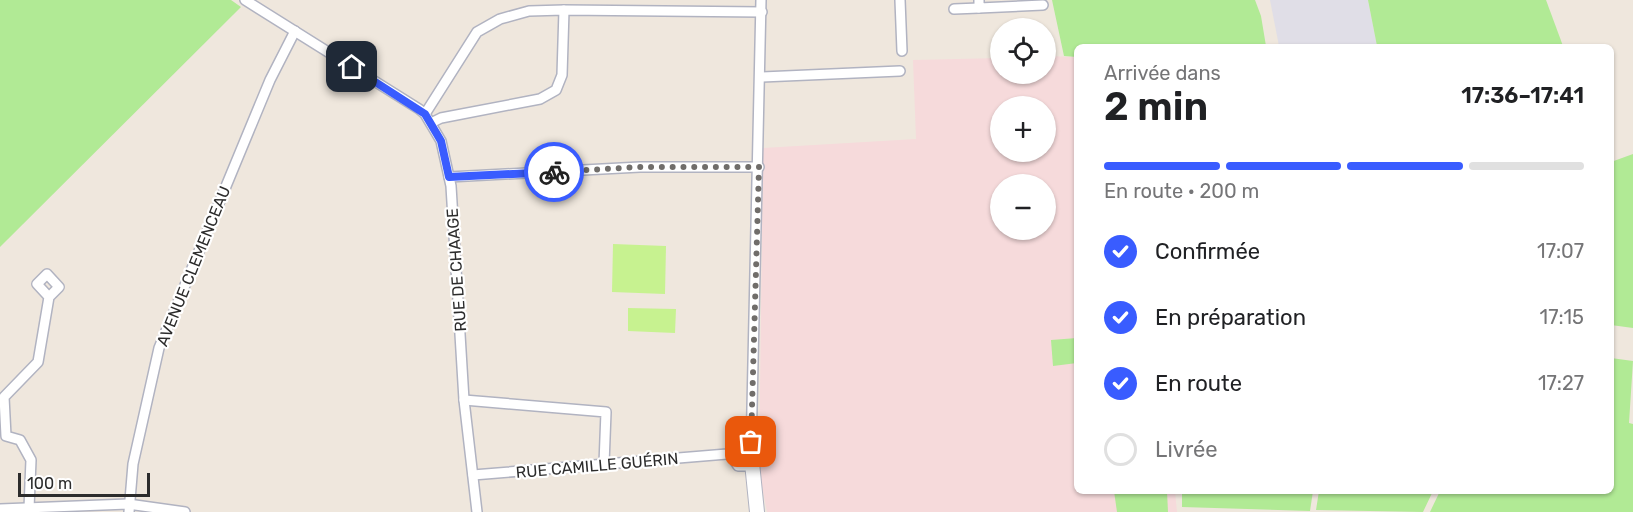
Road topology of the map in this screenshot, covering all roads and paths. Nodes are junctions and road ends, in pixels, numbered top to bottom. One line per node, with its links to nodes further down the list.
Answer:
1 (246, 0): 9 (street, RUE DE CHAAGE)
2 (761, 0): 8 (street)
3 (900, 0): 10 (street)
4 (979, 4): 5 (street); 6 (street)
5 (1042, 5)
6 (954, 9)
7 (564, 10): 8 (street); 13 (street); 14 (street)
8 (762, 12): 12 (street)
9 (295, 31): 13 (street, RUE DE CHAAGE); 25 (street, AVENUE CLEMENCEAU)
10 (902, 51)
11 (900, 71): 12 (street)
12 (760, 77): 15 (street)
13 (425, 114): 14 (street, RUE DE CHAAGE)
14 (431, 123): 16 (street, RUE DE CHAAGE)
15 (759, 167): 16 (street); 20 (street)
16 (449, 177): 18 (street, RUE DE CHAAGE)
17 (49, 297): 19 (street)
18 (464, 400): 21 (street); 22 (street, RUE DE CHAAGE)
19 (3, 436): 24 (street)
20 (744, 459): 21 (street, RUE CAMILLE GUÉRIN); 28 (street)
21 (604, 464): 22 (street, RUE CAMILLE GUÉRIN)
22 (473, 475): 27 (street, RUE DE CHAAGE)
23 (0, 508): 24 (street)
24 (29, 508): 25 (street)
25 (129, 508): 26 (street)
26 (184, 512)
27 (477, 512)
28 (757, 512)

